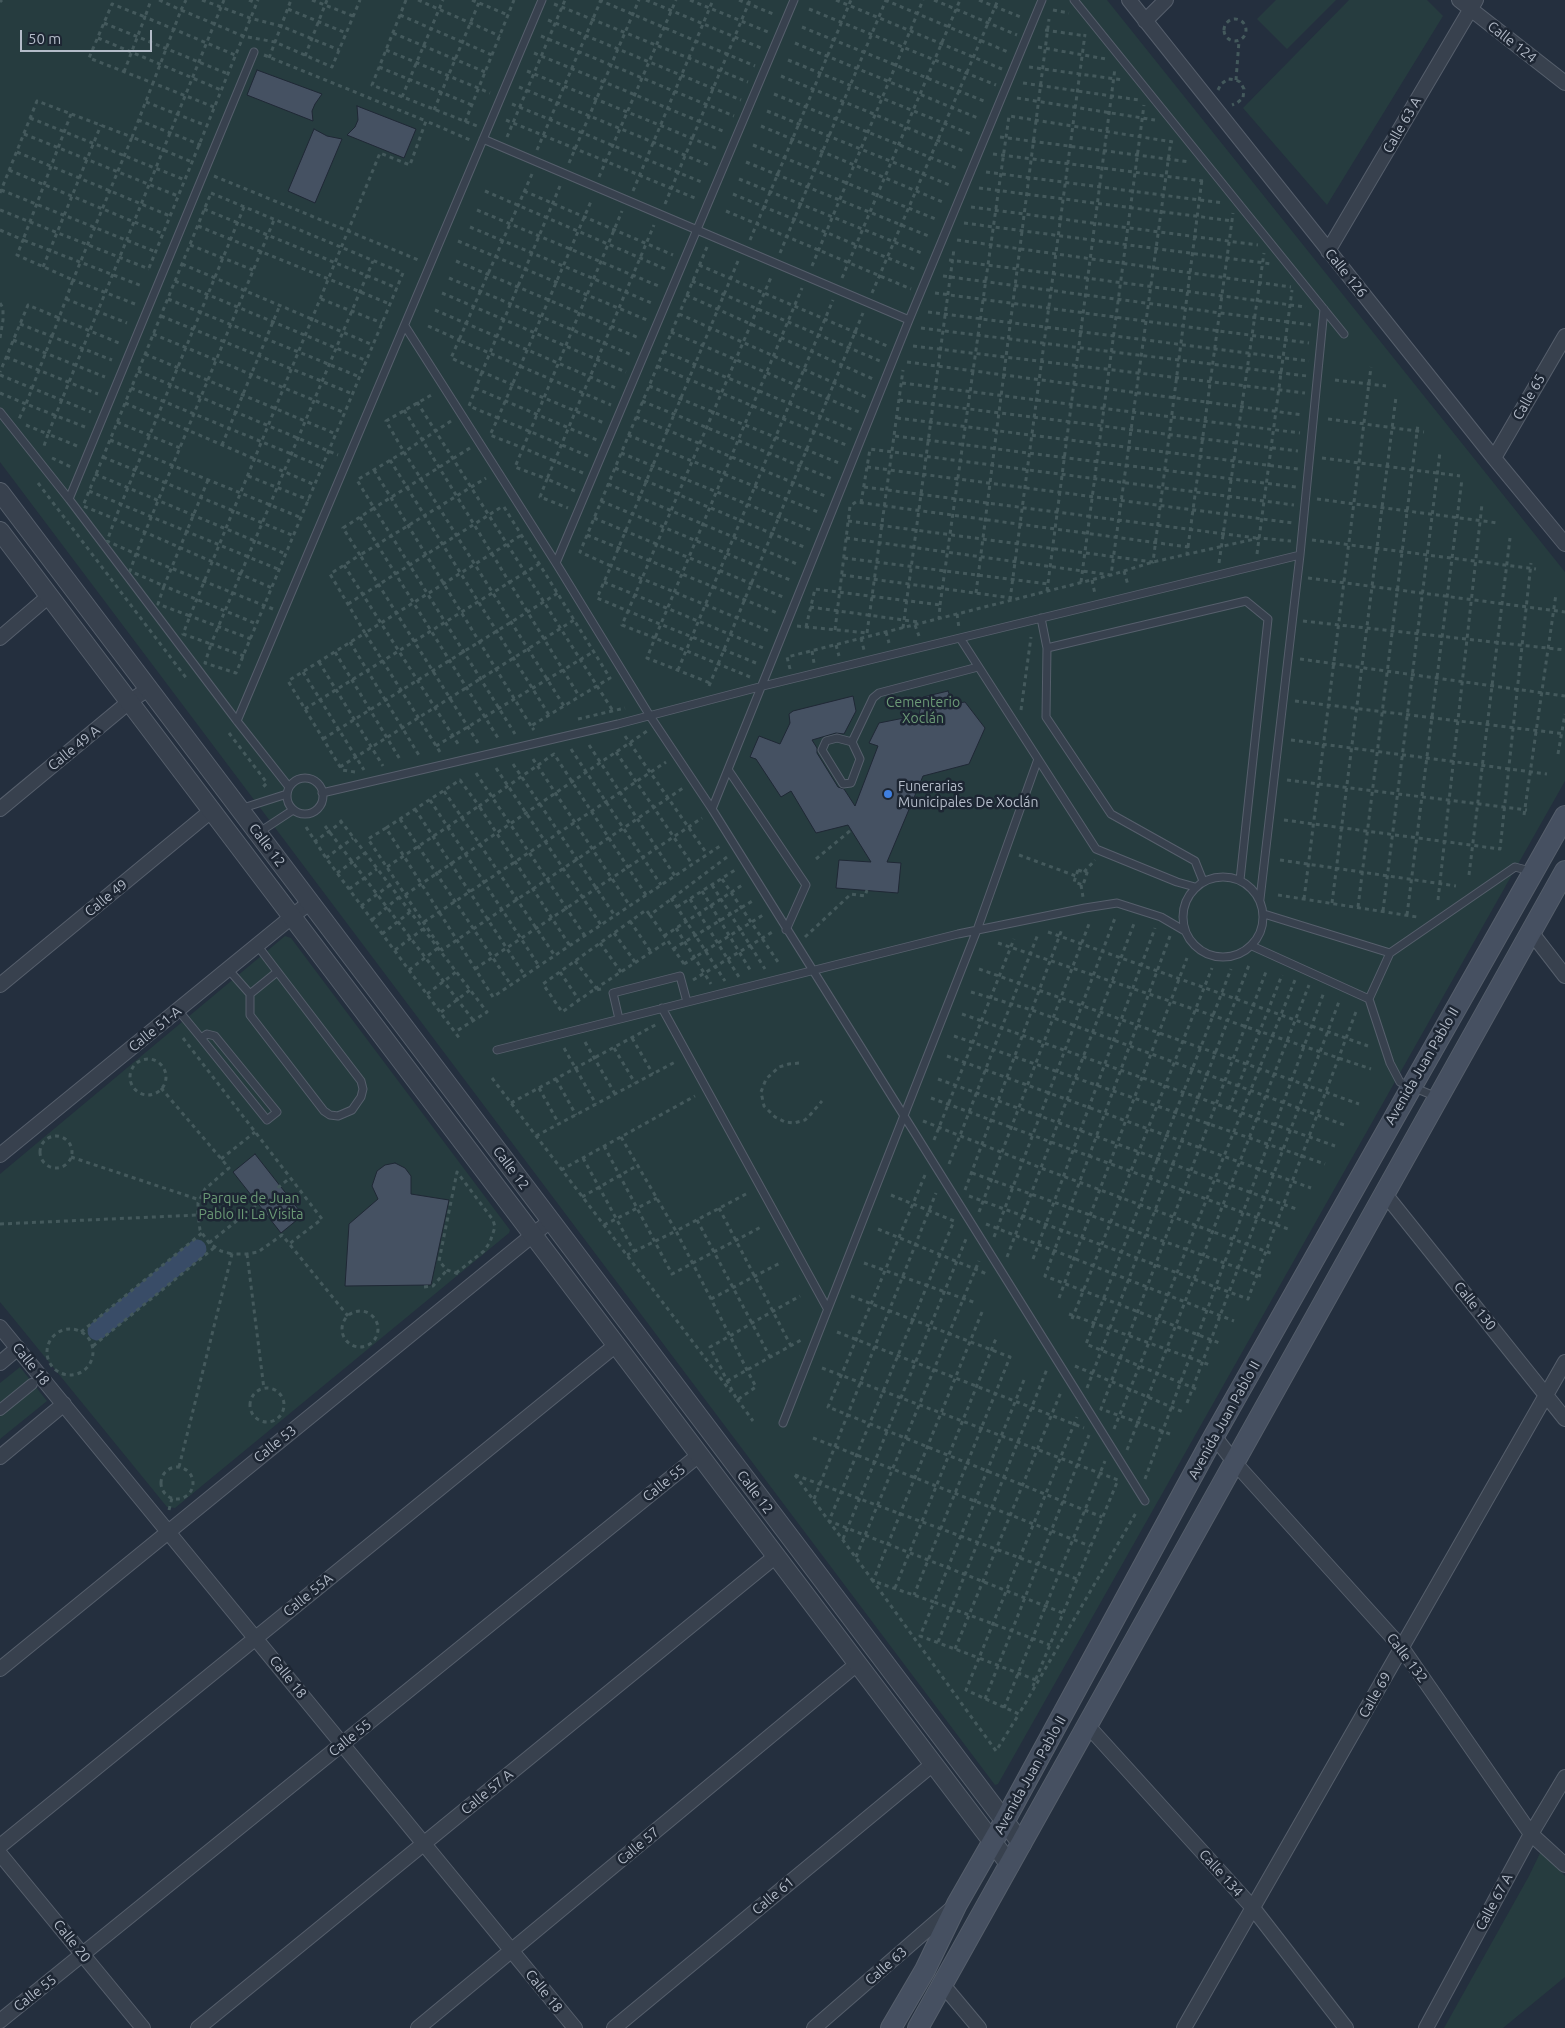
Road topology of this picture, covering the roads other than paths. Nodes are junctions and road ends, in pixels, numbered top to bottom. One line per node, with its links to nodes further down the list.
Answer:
1 (542, 0): 12 (lane)
2 (794, 0): 13 (lane)
3 (1042, 0): 16 (lane)
4 (1074, 0): 15 (lane)
5 (1128, 0): 9 (street, Calle 126)
6 (1166, 0): 9 (street)
7 (1458, 0): 8 (street, Calle 124)
8 (1473, 5): 11 (street, Calle 124); 14 (street, Calle 63 A)
9 (1145, 21): 14 (street, Calle 126)
10 (254, 52): 23 (lane)
11 (1565, 83)
12 (482, 142): 13 (lane); 17 (lane)
13 (698, 230): 16 (lane); 27 (lane)
14 (1328, 251): 21 (street, Calle 126)
15 (1324, 309): 18 (lane); 26 (lane)
16 (909, 320): 34 (lane)
17 (405, 326): 27 (lane); 38 (lane)
18 (1344, 334)
19 (1565, 336): 21 (street, Calle 65)
20 (0, 412): 23 (lane)
21 (1494, 458): 25 (street, Calle 126)
22 (0, 492): 35 (street, Calle 12)
23 (69, 498): 38 (lane)
24 (0, 531): 28 (street, Calle 12)
25 (1565, 544)
26 (1300, 555): 29 (lane); 56 (lane)
27 (556, 562): 37 (lane)
28 (49, 596): 30 (street); 36 (street, Calle 12)
29 (1042, 618): 31 (lane); 32 (lane)
30 (0, 638)
31 (960, 638): 33 (lane); 34 (lane)
32 (1047, 648): 53 (lane); 54 (lane)
33 (978, 667): 39 (lane); 40 (lane)
34 (762, 686): 37 (lane); 41 (lane)
35 (148, 689): 36 (street, Calle 49 A); 45 (street, Calle 12)
36 (130, 702): 44 (street, Calle 49 A); 48 (street, Calle 12)
37 (650, 716): 43 (lane); 47 (lane)
38 (237, 721): 42 (lane)
39 (852, 742): 39 (lane)
40 (1038, 759): 55 (lane); 61 (lane)
41 (729, 771): 47 (lane); 60 (lane)
42 (288, 791): 43 (lane); 45 (lane); 46 (lane)
43 (322, 792): 46 (lane)
44 (0, 809)
45 (239, 809): 50 (street, Calle 12)
46 (294, 810): 50 (lane)
47 (712, 810): 60 (lane)
48 (211, 811): 59 (street, Calle 12); 71 (street, Calle 49)
49 (1565, 816): 52 (main road, Avenida Juan Pablo II)
50 (257, 833): 57 (street, Calle 12)
51 (1565, 871): 63 (main road, Avenida Juan Pablo II)
52 (1534, 872): 66 (lane); 80 (main road, Avenida Juan Pablo II)
53 (1240, 880): 54 (lane); 56 (lane)
54 (1203, 882): 55 (lane)
55 (1195, 887): 62 (lane)
56 (1260, 899): 58 (lane)
57 (310, 902): 59 (street, Calle 51-A); 85 (street, Calle 12)
58 (1264, 914): 65 (lane); 66 (lane)
59 (292, 917): 64 (street, Calle 51-A); 86 (street, Calle 12)
60 (786, 930): 68 (lane)
61 (977, 930): 62 (lane); 68 (lane); 82 (lane)
62 (1185, 931): 65 (lane)
63 (1531, 932): 70 (street); 81 (main road, Avenida Juan Pablo II)
64 (257, 945): 67 (street, Calle 51-A); 69 (lane)
65 (1252, 946): 73 (lane)
66 (1390, 953): 73 (lane)
67 (228, 969): 72 (lane); 76 (street, Calle 51-A)
68 (811, 970): 74 (lane); 82 (lane)
69 (277, 972): 72 (lane); 72 (lane)
70 (1565, 976)
71 (0, 984)
72 (250, 994)
73 (1369, 999): 80 (lane)
74 (687, 1002): 75 (lane); 77 (lane)
75 (662, 1008): 77 (lane); 87 (lane)
76 (178, 1010): 78 (lane); 83 (street, Calle 51-A)
77 (619, 1019): 79 (lane)
78 (201, 1038): 78 (lane)
79 (497, 1050)
80 (1410, 1087): 81 (lane); 99 (main road, Avenida Juan Pablo II)
81 (1439, 1097): 84 (main road, Avenida Juan Pablo II)
82 (904, 1115): 87 (lane); 105 (lane)
83 (0, 1155)
84 (1385, 1194): 94 (street, Calle 130); 102 (main road, Avenida Juan Pablo II)
85 (550, 1221): 86 (street, Calle 53); 103 (street, Calle 12)
86 (532, 1234): 89 (street, Calle 12); 106 (street, Calle 53)
87 (827, 1308): 98 (lane)
88 (0, 1327): 90 (street, Calle 18)
89 (616, 1345): 100 (street, Calle 12); 108 (street, Calle 55A)
90 (18, 1348): 92 (street); 95 (street, Calle 18)
91 (1565, 1362): 94 (street, Calle 69)
92 (0, 1363)
93 (32, 1384): 96 (street)
94 (1546, 1395): 97 (street, Calle 130); 109 (street, Calle 69)
95 (64, 1404): 101 (street); 106 (street, Calle 18)
96 (0, 1410)
97 (1565, 1419)
98 (783, 1423)
99 (1214, 1436): 102 (street, Calle 132); 116 (main road, Avenida Juan Pablo II)
100 (699, 1455): 104 (street, Calle 12); 113 (street, Calle 55)
101 (0, 1457)
102 (1235, 1463): 109 (street, Calle 132); 112 (main road, Avenida Juan Pablo II)
103 (742, 1474): 104 (street); 116 (street, Calle 12)
104 (725, 1490): 107 (street, Calle 12)
105 (1144, 1501)
106 (168, 1531): 108 (street, Calle 18); 111 (street, Calle 53)
107 (776, 1556): 110 (street, Calle 12); 119 (street, Calle 57 A)
108 (256, 1638): 113 (street, Calle 18); 121 (street, Calle 55A)
109 (1402, 1648): 117 (street, Calle 132); 126 (street, Calle 69)
110 (857, 1664): 114 (street, Calle 12); 127 (street, Calle 57)
111 (0, 1669)
112 (1088, 1726): 120 (main road, Avenida Juan Pablo II); 126 (street, Calle 134)
113 (342, 1744): 119 (street, Calle 18); 128 (street, Calle 55)
114 (933, 1764): 118 (street, Calle 12); 135 (street, Calle 61)
115 (1565, 1777): 117 (street, Calle 67 A)
116 (1004, 1822): 118 (main road, Avenida Juan Pablo II); 120 (street, Calle 12)
117 (1531, 1834): 124 (street, Calle 132); 142 (street, Calle 67 A)
118 (992, 1842): 123 (street, Calle 12); 125 (main road, Avenida Juan Pablo II)
119 (424, 1844): 127 (street, Calle 18); 132 (street, Calle 57 A)
120 (1022, 1844): 123 (main road, Avenida Juan Pablo II)
121 (0, 1846)
122 (0, 1854): 128 (street, Calle 20)
123 (1010, 1864): 129 (main road, Avenida Juan Pablo II)
124 (1565, 1865)
125 (957, 1904): 136 (street, Calle 63); 137 (main road, Avenida Juan Pablo II)
126 (1253, 1908): 140 (street, Calle 69); 141 (street, Calle 134)
127 (511, 1950): 133 (street, Calle 57); 134 (street, Calle 18)
128 (83, 1955): 130 (street, Calle 55); 131 (street, Calle 20)
129 (943, 1985): 138 (main road, Avenida Juan Pablo II); 139 (street)
130 (0, 2021)
131 (143, 2028)
132 (198, 2028)
133 (418, 2028)
134 (575, 2028)
135 (614, 2028)
136 (814, 2028)
137 (891, 2028)
138 (918, 2028)
139 (979, 2028)
140 (1184, 2028)
141 (1346, 2028)
142 (1426, 2028)

